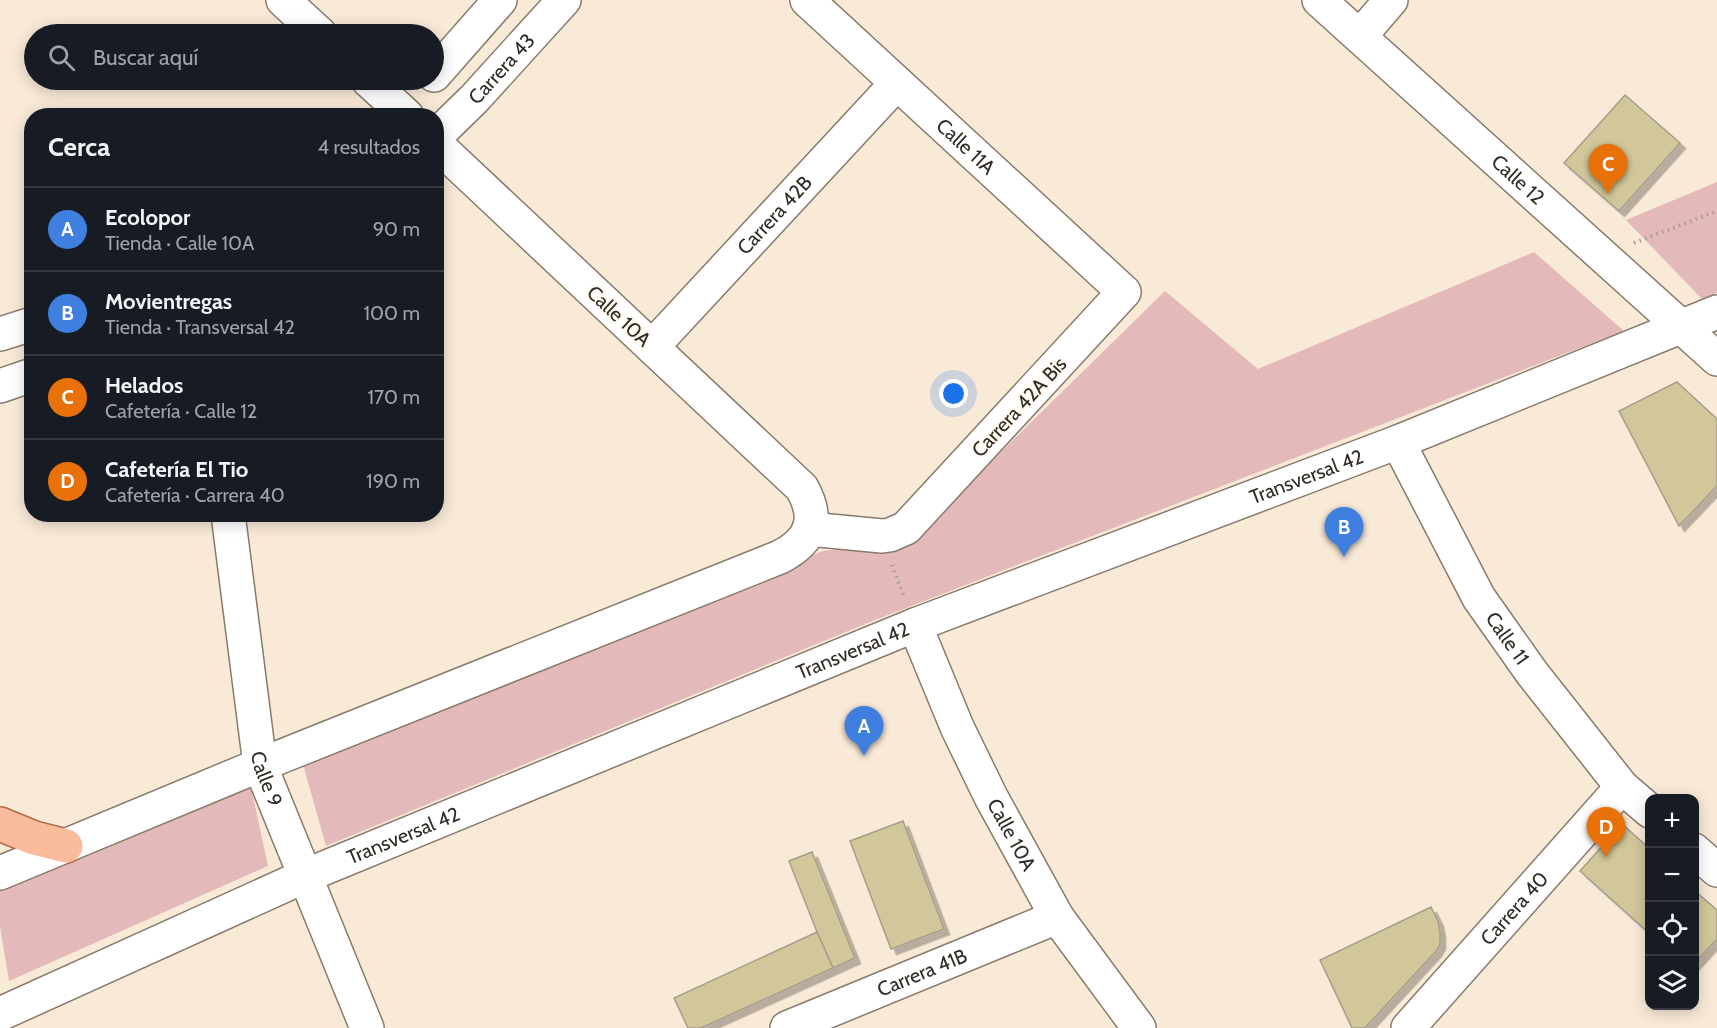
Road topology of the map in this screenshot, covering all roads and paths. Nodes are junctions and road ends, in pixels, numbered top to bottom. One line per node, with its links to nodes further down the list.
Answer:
1 (283, 0): 7 (street)
2 (500, 0): 9 (street)
3 (564, 0): 15 (street, Carrera 43)
4 (807, 0): 10 (street, Calle 11A)
5 (1319, 0): 8 (street, Calle 12)
6 (1391, 0): 8 (street)
7 (309, 24)
8 (1359, 36): 18 (street, Calle 12)
9 (444, 64)
10 (897, 83): 19 (street, Calle 11A); 24 (street, Carrera 42B)
11 (378, 90): 13 (street)
12 (420, 90): 14 (street)
13 (395, 108)
14 (404, 108)
15 (444, 128)
16 (444, 152): 24 (street, Calle 10A)
17 (1717, 211): 18 (path)
18 (1602, 255): 22 (street, Calle 12)
19 (1125, 292): 31 (street, Carrera 42A Bis)
20 (1717, 312): 22 (street, Transversal 42)
21 (24, 326): 23 (street)
22 (1681, 326): 25 (street, Calle 12); 28 (street, Transversal 42)
23 (0, 334)
24 (652, 347): 30 (street, Calle 10A)
25 (1717, 359)
26 (24, 378): 27 (street)
27 (0, 386)
28 (1398, 442): 32 (street, Transversal 42); 34 (street, Calle 11)
29 (229, 522): 33 (street, Calle 9)
30 (809, 529): 31 (street); 33 (street)
31 (882, 536): 32 (path)
32 (915, 625): 41 (street, Transversal 42); 42 (street, Calle 10A)
33 (260, 765): 37 (street); 41 (street, Calle 9)
34 (1622, 788): 35 (street, Calle 11); 47 (street, Carrera 40)
35 (1645, 807)
36 (0, 824): 37 (main road)
37 (66, 846): 40 (street)
38 (1699, 854): 39 (street)
39 (1717, 870)
40 (0, 873)
41 (305, 876): 43 (street, Transversal 42); 44 (street, Calle 9)
42 (1057, 917): 45 (street, Carrera 41B); 46 (street, Calle 10A)
43 (0, 1014)
44 (367, 1028)
45 (787, 1028)
46 (1139, 1028)
47 (1408, 1028)

